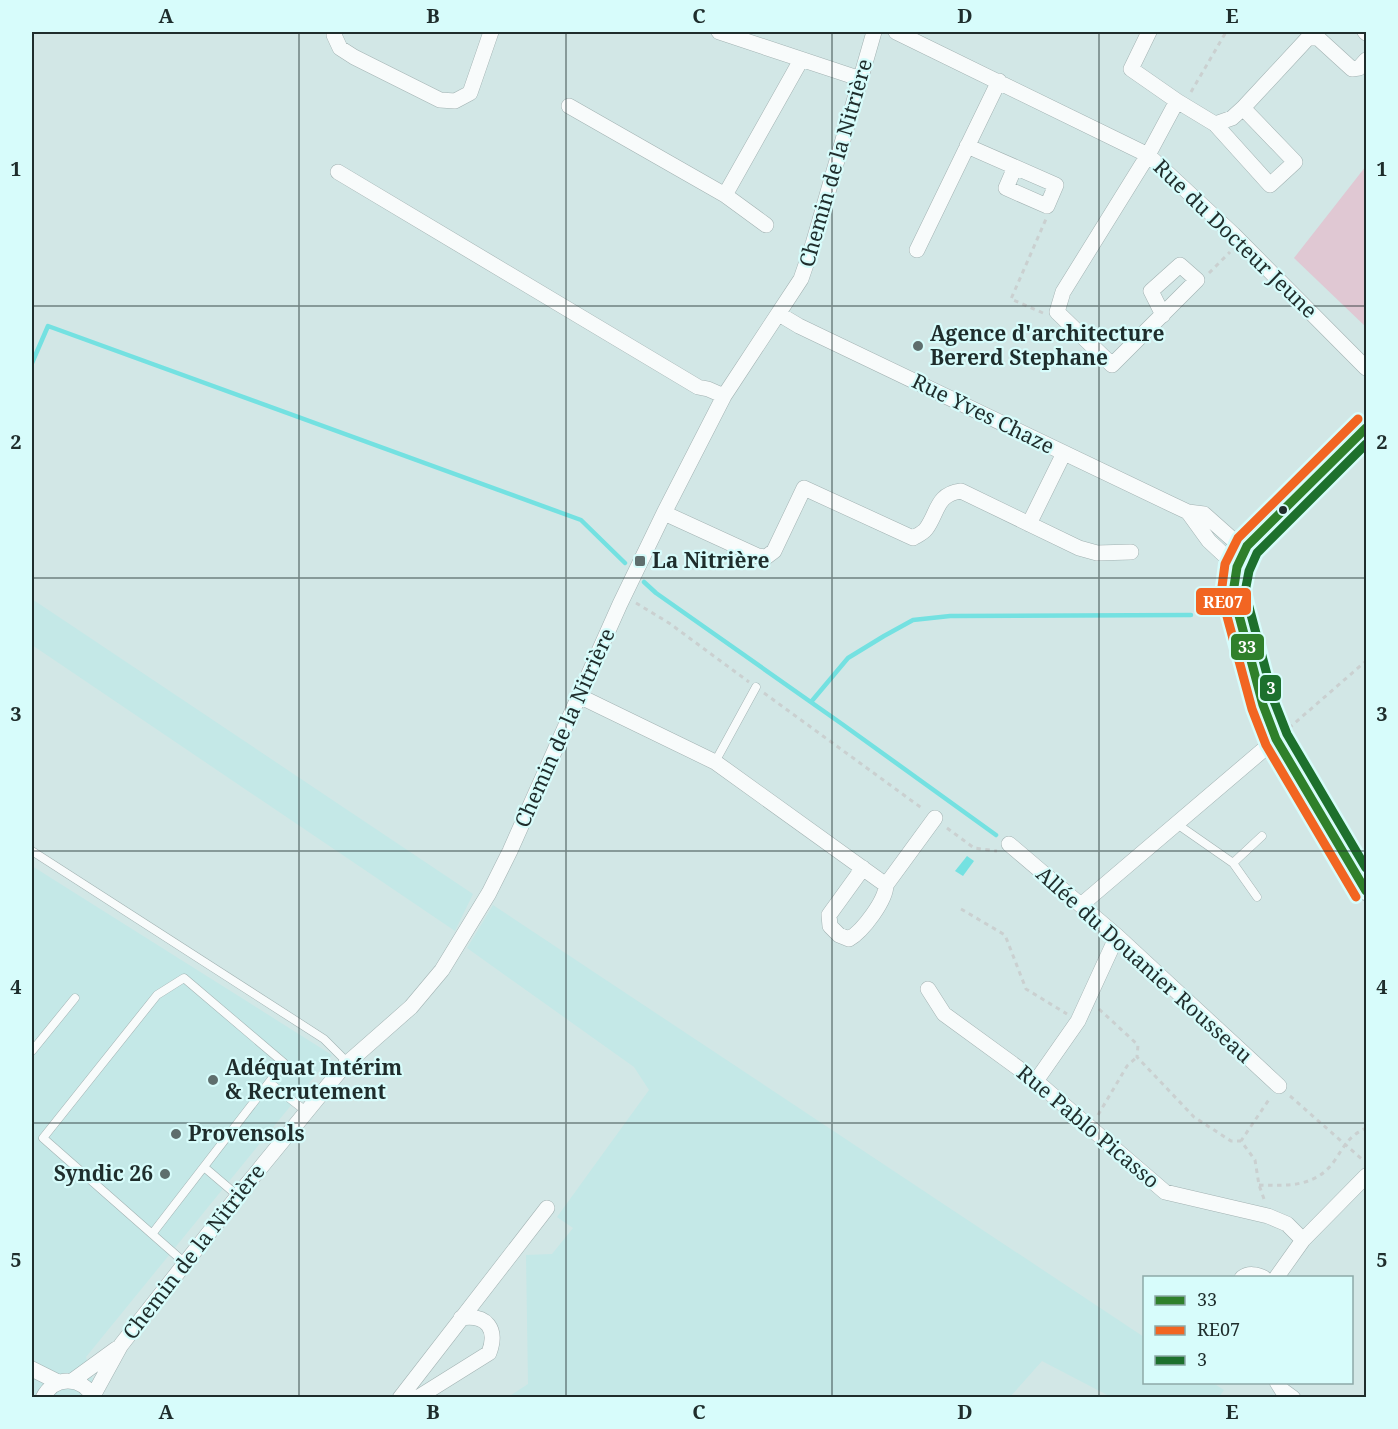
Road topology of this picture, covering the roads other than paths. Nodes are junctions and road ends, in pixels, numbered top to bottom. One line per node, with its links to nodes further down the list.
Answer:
1 (336, 32): 2 (street)
2 (491, 32)
3 (719, 32): 8 (street)
4 (874, 32): 10 (street, Chemin de la Nitrière)
5 (896, 32): 11 (street, Rue du Docteur Jeune)
6 (1149, 32): 12 (street)
7 (1312, 35): 9 (street); 14 (street)
8 (801, 60): 10 (street); 20 (street)
9 (1366, 60)
10 (861, 79): 23 (street, Chemin de la Nitrière)
11 (999, 81): 16 (street); 17 (street, Rue du Docteur Jeune)
12 (1180, 103): 15 (street); 17 (street)
13 (569, 106): 20 (street)
14 (1243, 108): 15 (street); 15 (street)
15 (1215, 124)
16 (967, 146): 18 (street); 22 (street)
17 (1148, 155): 24 (street); 25 (street, Rue du Docteur Jeune)
18 (1015, 167): 18 (street)
19 (338, 172): 26 (street)
20 (725, 195): 21 (street)
21 (766, 225)
22 (917, 250)
23 (779, 314): 26 (street, Chemin de la Nitrière); 28 (street, Rue Yves Chaze)
24 (1163, 315): 24 (street)
25 (1366, 368)
26 (724, 396): 30 (street, Chemin de la Nitrière)
27 (1366, 428): 32 (street)
28 (1064, 453): 29 (street, Rue Yves Chaze); 31 (street)
29 (1188, 512): 32 (street, Rue Yves Chaze); 34 (street, Rue Yves Chaze)
30 (663, 513): 31 (street); 36 (street, Chemin de la Nitrière)
31 (1029, 524): 33 (street)
32 (1247, 546): 34 (street)
33 (1131, 552)
34 (1237, 567): 37 (street)
35 (756, 687): 38 (lane)
36 (579, 696): 38 (street); 54 (street, Chemin de la Nitrière)
37 (1276, 740): 40 (street); 47 (street)
38 (715, 762): 45 (street)
39 (934, 818): 46 (street)
40 (1177, 824): 44 (lane); 49 (street)
41 (1262, 836): 44 (lane)
42 (1009, 844): 49 (street, Allée du Douanier Rousseau)
43 (32, 851): 54 (lane)
44 (1233, 863): 48 (lane)
45 (863, 868): 46 (street); 46 (street)
46 (886, 885)
47 (1366, 891)
48 (1257, 897)
49 (1081, 905): 50 (street, Allée du Douanier Rousseau)
50 (1117, 936): 55 (street); 57 (street, Allée du Douanier Rousseau)
51 (928, 989): 55 (street, Rue Pablo Picasso)
52 (75, 998): 53 (lane)
53 (32, 1051)
54 (348, 1063): 58 (street, Chemin de la Nitrière)
55 (1036, 1081): 64 (street, Rue Pablo Picasso)
56 (270, 1083): 58 (lane); 59 (lane); 63 (lane)
57 (1279, 1086)
58 (307, 1112): 61 (street, Chemin de la Nitrière)
59 (204, 1167): 61 (lane); 63 (lane)
60 (1366, 1176): 64 (street)
61 (238, 1196): 65 (street, Chemin de la Nitrière)
62 (547, 1208): 69 (street)
63 (152, 1234): 65 (lane)
64 (1303, 1240): 68 (street)
65 (185, 1263): 70 (street, Chemin de la Nitrière)
66 (1244, 1276): 67 (street)
67 (1261, 1276)
68 (1277, 1276)
69 (461, 1318): 78 (street); 79 (street)
70 (121, 1345): 72 (street, Chemin de la Nitrière); 75 (street, Chemin de la Nitrière)
71 (32, 1369): 72 (street)
72 (65, 1382): 75 (street); 77 (street, Chemin de la Nitrière)
73 (1278, 1384): 80 (street)
74 (32, 1386): 76 (street)
75 (94, 1397)
76 (38, 1398)
77 (43, 1398)
78 (400, 1398)
79 (417, 1398)
80 (1293, 1398)

